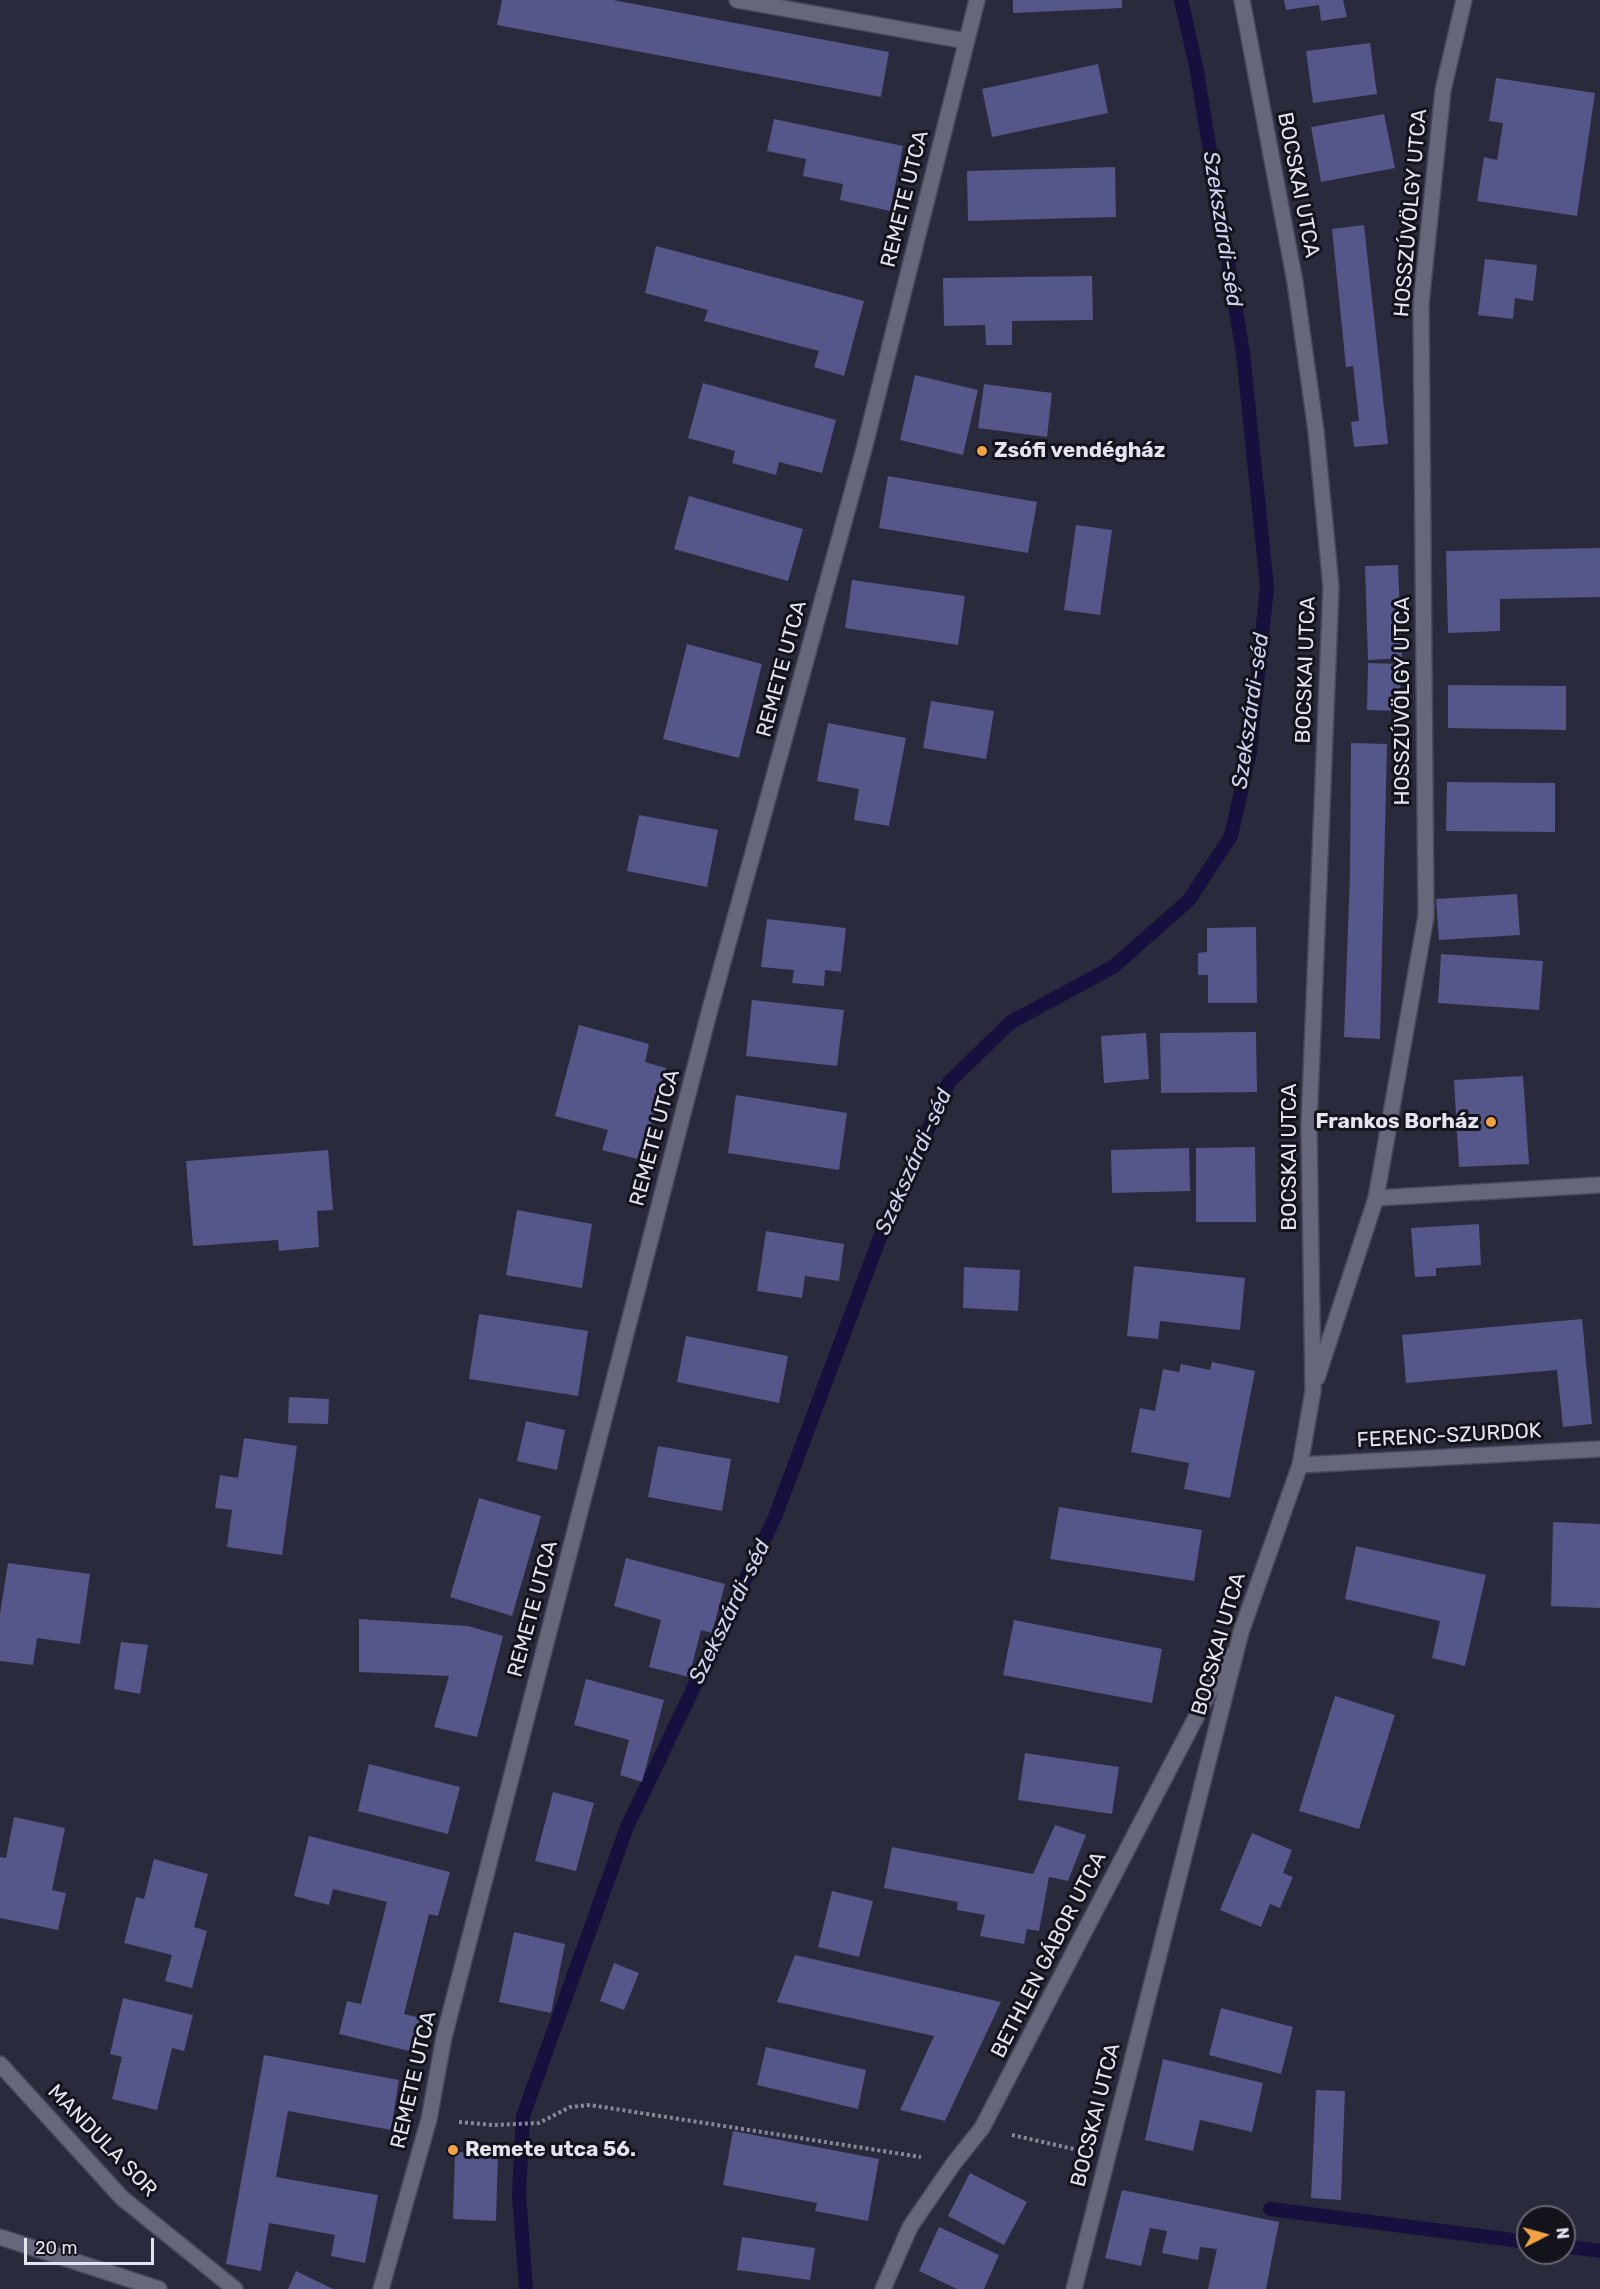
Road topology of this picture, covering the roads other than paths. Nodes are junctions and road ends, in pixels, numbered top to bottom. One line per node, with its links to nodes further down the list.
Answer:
1 (737, 0): 5 (street)
2 (977, 0): 5 (street, REMETE UTCA)
3 (1242, 0): 8 (street, BOCSKAI UTCA)
4 (1464, 0): 7 (street, HOSSZÚVÖLGY UTCA)
5 (966, 41): 16 (street, REMETE UTCA)
6 (1600, 1185): 7 (street)
7 (1376, 1198): 8 (street, HOSSZÚVÖLGY UTCA)
8 (1313, 1391): 10 (street, BOCSKAI UTCA)
9 (1600, 1449): 10 (street, FERENC-SZURDOK)
10 (1300, 1465): 11 (street, BOCSKAI UTCA)
11 (1241, 1632): 17 (street, BETHLEN GÁBOR UTCA); 18 (street, BOCSKAI UTCA)
12 (0, 2064): 15 (street, MANDULA SOR)
13 (0, 2237): 14 (street)
14 (159, 2289)
15 (235, 2289)
16 (381, 2289)
17 (883, 2289)
18 (1074, 2289)

